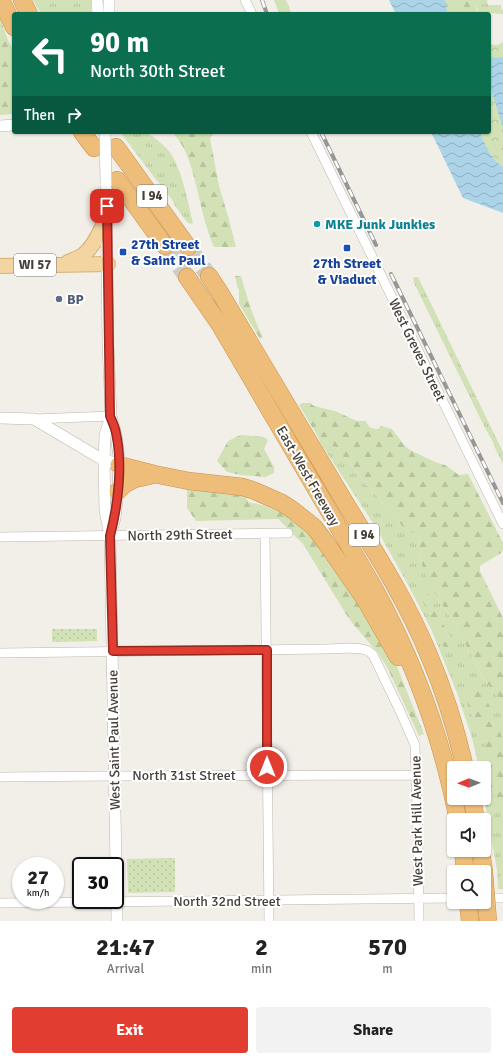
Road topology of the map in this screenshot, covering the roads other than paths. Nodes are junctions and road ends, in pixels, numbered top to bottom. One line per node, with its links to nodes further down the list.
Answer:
1 (1, 0): 10 (highway)
2 (22, 0): 6 (highway)
3 (98, 0): 7 (street)
4 (108, 0): 8 (street)
5 (245, 0): 9 (street)
6 (28, 12)
7 (98, 12)
8 (109, 12)
9 (251, 12)
10 (12, 23)
11 (12, 125): 12 (street)
12 (0, 126)
13 (84, 134): 17 (highway)
14 (105, 134): 18 (street, West Saint Paul Avenue, bridge)
15 (312, 134): 33 (street, West Greves Street)
16 (116, 147): 21 (highway, I 94)
17 (94, 148)
18 (111, 182): 19 (street, West Saint Paul Avenue); 20 (highway, I 94)
19 (107, 218): 22 (main road); 23 (street, West Saint Paul Avenue)
20 (165, 246)
21 (188, 246)
22 (64, 264): 23 (main road, WI 57); 24 (main road, WI 57)
23 (108, 264): 27 (street, West Saint Paul Avenue)
24 (0, 266)
25 (209, 276): 42 (highway, East-West Freeway / I 94)
26 (187, 277): 41 (highway, East-West Freeway / I 94)
27 (110, 416): 29 (street); 30 (street, West Saint Paul Avenue); 30 (street, West Saint Paul Avenue)
28 (0, 418): 29 (street)
29 (34, 419): 30 (street)
30 (112, 463): 31 (highway); 32 (street, West Saint Paul Avenue); 36 (street, West Saint Paul Avenue)
31 (154, 474): 32 (highway); 41 (highway)
32 (118, 492): 36 (street, West Saint Paul Avenue)
33 (503, 524)
34 (288, 533): 35 (street, North 29th Street)
35 (264, 534): 36 (street, North 29th Street); 38 (street)
36 (110, 536): 37 (street, North 29th Street); 39 (street, West Saint Paul Avenue)
37 (0, 537)
38 (267, 650): 39 (street); 43 (street); 44 (street, West Park Hill Avenue)
39 (113, 651): 40 (street); 45 (street, West Saint Paul Avenue)
40 (0, 653)
41 (427, 705): 47 (highway, East-West Freeway / I 94)
42 (463, 761)
43 (267, 775): 44 (street, North 31st Street); 45 (street, North 31st Street); 53 (street)
44 (416, 775): 52 (street, West Park Hill Avenue)
45 (115, 776): 46 (street, North 31st Street); 48 (street, West Saint Paul Avenue)
46 (0, 777)
47 (456, 813)
48 (116, 857)
49 (447, 898): 52 (street, North 32nd Street)
50 (491, 898): 51 (street)
51 (503, 898)
52 (418, 899): 53 (street, North 32nd Street); 62 (street, West Park Hill Avenue)
53 (269, 900): 55 (street, North 32nd Street); 61 (street)
54 (72, 902): 56 (street, North 32nd Street)
55 (124, 902)
56 (0, 903)
57 (116, 909): 60 (street, West Saint Paul Avenue)
58 (469, 909): 63 (highway)
59 (487, 909): 64 (highway, bridge)
60 (117, 921)
61 (269, 921)
62 (419, 921)
63 (470, 921)
64 (488, 921)

